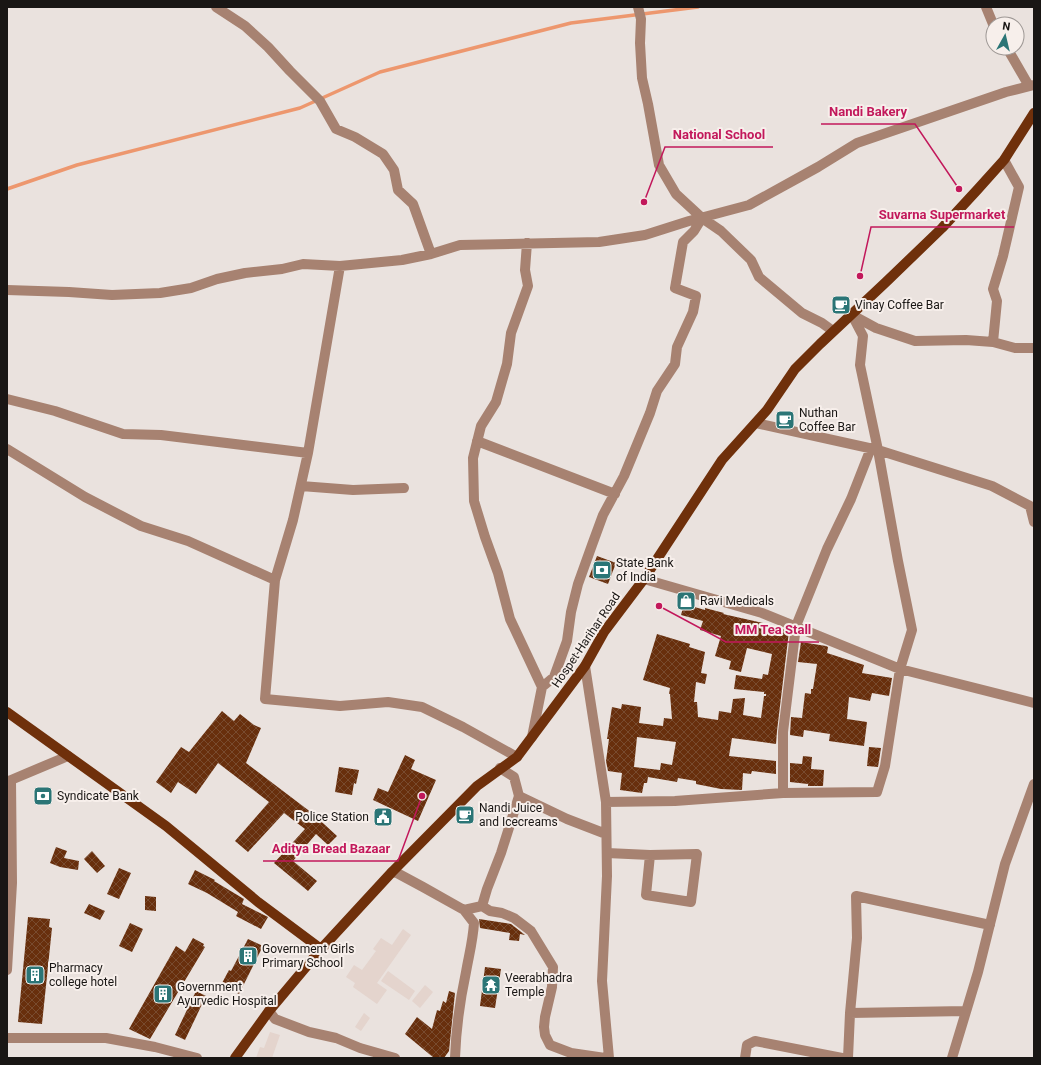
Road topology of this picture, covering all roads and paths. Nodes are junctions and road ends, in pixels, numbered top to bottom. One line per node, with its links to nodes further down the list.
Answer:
1 (216, 7): 9 (street)
2 (638, 7): 7 (street)
3 (1012, 56): 4 (street)
4 (1032, 86): 7 (street)
5 (1034, 113): 6 (main road, Hospet-Harihar Road)
6 (1004, 160): 12 (main road, Hospet-Harihar Road); 14 (street)
7 (702, 218): 8 (street); 13 (street); 24 (street)
8 (527, 243): 9 (street); 18 (street)
9 (432, 254): 10 (street)
10 (340, 266): 11 (street); 21 (street)
11 (7, 290)
12 (852, 315): 13 (main road, Hospet-Harihar Road); 14 (street); 20 (street)
13 (833, 331): 17 (main road, Hospet-Harihar Road)
14 (993, 342): 15 (street)
15 (1034, 348)
16 (7, 399): 21 (street)
17 (756, 423): 20 (street); 27 (main road, Hospet-Harihar Road)
18 (477, 441): 24 (street); 31 (street)
19 (7, 449): 26 (street)
20 (874, 449): 25 (street); 28 (street); 30 (street)
21 (308, 454): 22 (street)
22 (301, 486): 23 (street); 26 (street)
23 (404, 488)
24 (615, 494): 31 (street)
25 (1034, 522)
26 (275, 580): 36 (street)
27 (644, 580): 28 (street); 29 (main road, Hospet-Harihar Road)
28 (796, 626): 30 (street); 40 (street)
29 (585, 666): 34 (main road, Hospet-Harihar Road); 42 (street)
30 (900, 669): 32 (street); 40 (street)
31 (542, 687): 34 (street)
32 (1034, 703)
33 (7, 712): 35 (main road)
34 (532, 737): 36 (main road, Hospet-Harihar Road)
35 (68, 756): 38 (street); 50 (main road)
36 (517, 757): 37 (main road, Hospet-Harihar Road)
37 (500, 768): 41 (street); 46 (main road, Hospet-Harihar Road)
38 (9, 781): 51 (street)
39 (1034, 784): 49 (street)
40 (783, 793): 42 (street)
41 (519, 796): 43 (street); 47 (street)
42 (606, 802): 43 (street)
43 (606, 834): 44 (street)
44 (607, 853): 45 (street); 61 (street)
45 (650, 855): 45 (street)
46 (392, 872): 48 (street); 50 (main road, Hospet-Harihar Road)
47 (482, 906): 48 (street); 60 (street)
48 (464, 910): 59 (street)
49 (990, 925): 53 (street); 54 (street)
50 (321, 949): 52 (main road, Hospet-Harihar Road)
51 (7, 970)
52 (269, 1011): 57 (main road, Hospet-Harihar Road); 58 (street)
53 (966, 1011): 54 (street); 65 (street)
54 (850, 1013): 64 (street)
55 (7, 1038): 56 (street)
56 (197, 1058)
57 (235, 1058)
58 (395, 1058)
59 (455, 1058)
60 (605, 1058)
61 (608, 1058)
62 (745, 1058): 63 (street)
63 (842, 1058)
64 (848, 1058)
65 (952, 1058)

